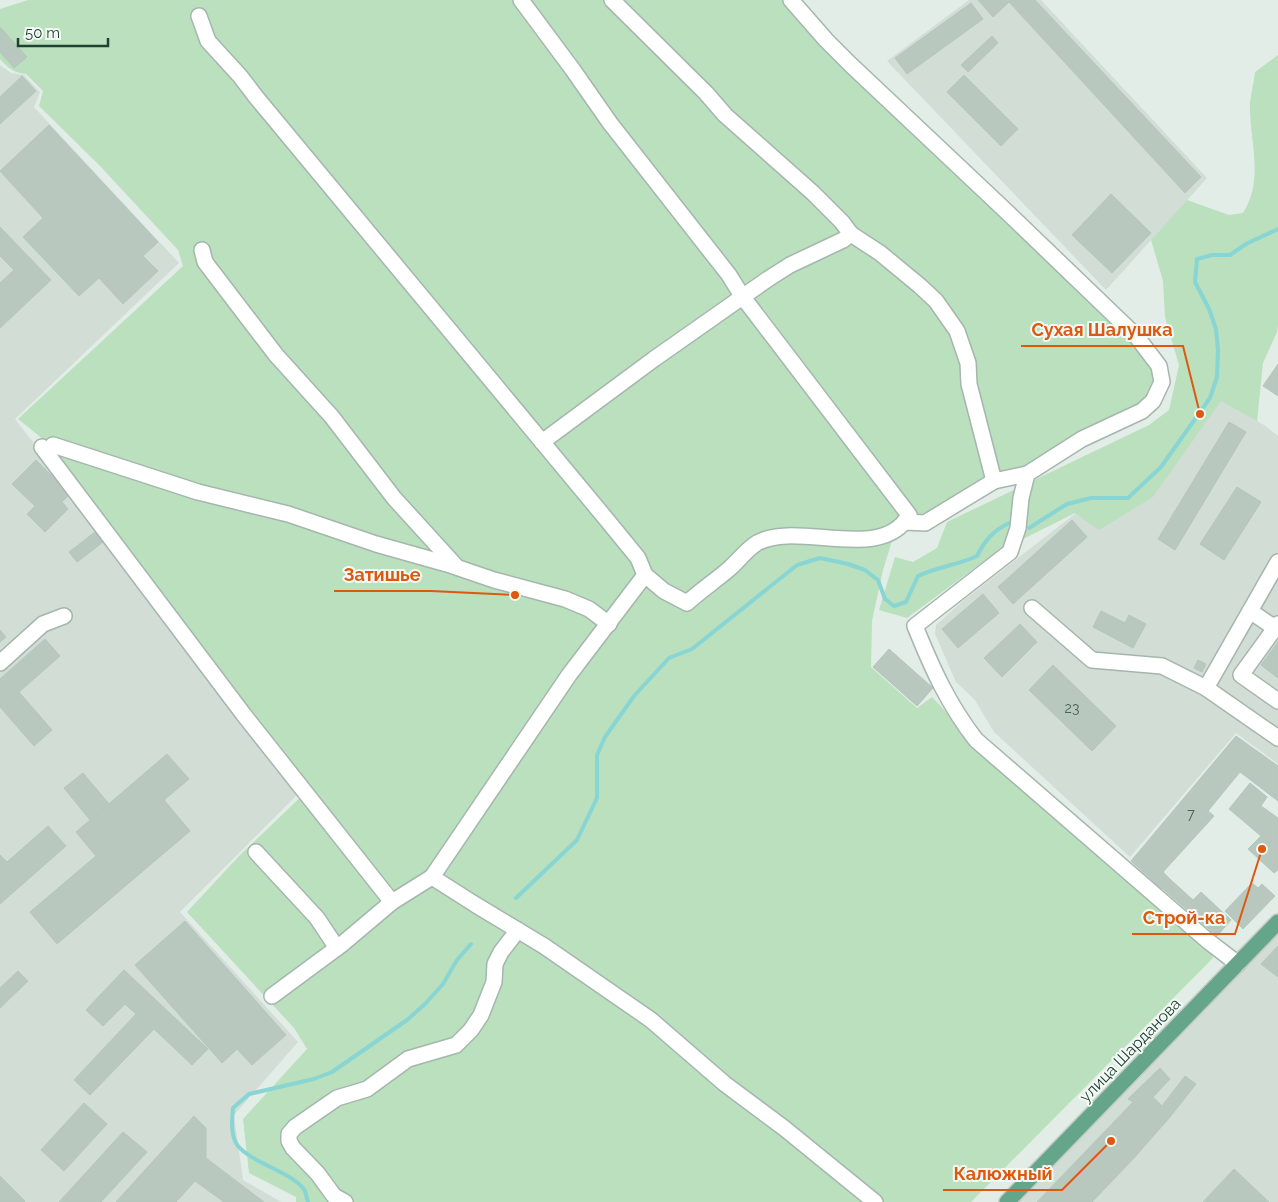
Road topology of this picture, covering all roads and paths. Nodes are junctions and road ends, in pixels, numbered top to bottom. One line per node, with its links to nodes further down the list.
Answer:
1 (521, 0): 7 (street)
2 (612, 0): 5 (street)
3 (791, 0): 9 (street)
4 (199, 16): 8 (street)
5 (851, 234): 7 (street); 10 (street)
6 (202, 250): 13 (street)
7 (742, 296): 8 (street); 11 (street)
8 (542, 442): 14 (street)
9 (1027, 474): 10 (street); 30 (street)
10 (994, 481): 11 (street)
11 (905, 522): 14 (street)
12 (1278, 562): 16 (street)
13 (456, 567): 18 (street); 26 (street)
14 (645, 575): 18 (street)
15 (1032, 608): 21 (street)
16 (1250, 611): 19 (street); 21 (street)
17 (64, 616): 20 (street)
18 (608, 624): 25 (street)
19 (1277, 626): 22 (street)
20 (0, 663)
21 (1206, 688): 23 (street)
22 (1278, 701)
23 (1278, 738)
24 (256, 852): 29 (street)
25 (432, 877): 26 (street); 28 (street)
26 (392, 902): 29 (street)
27 (1278, 922): 30 (main road, улица Шарданова)
28 (518, 930): 32 (street); 33 (street)
29 (337, 948): 31 (street)
30 (1238, 964): 34 (main road, улица Шарданова)
31 (272, 996)
32 (345, 1202)
33 (875, 1202)
34 (1007, 1202)

